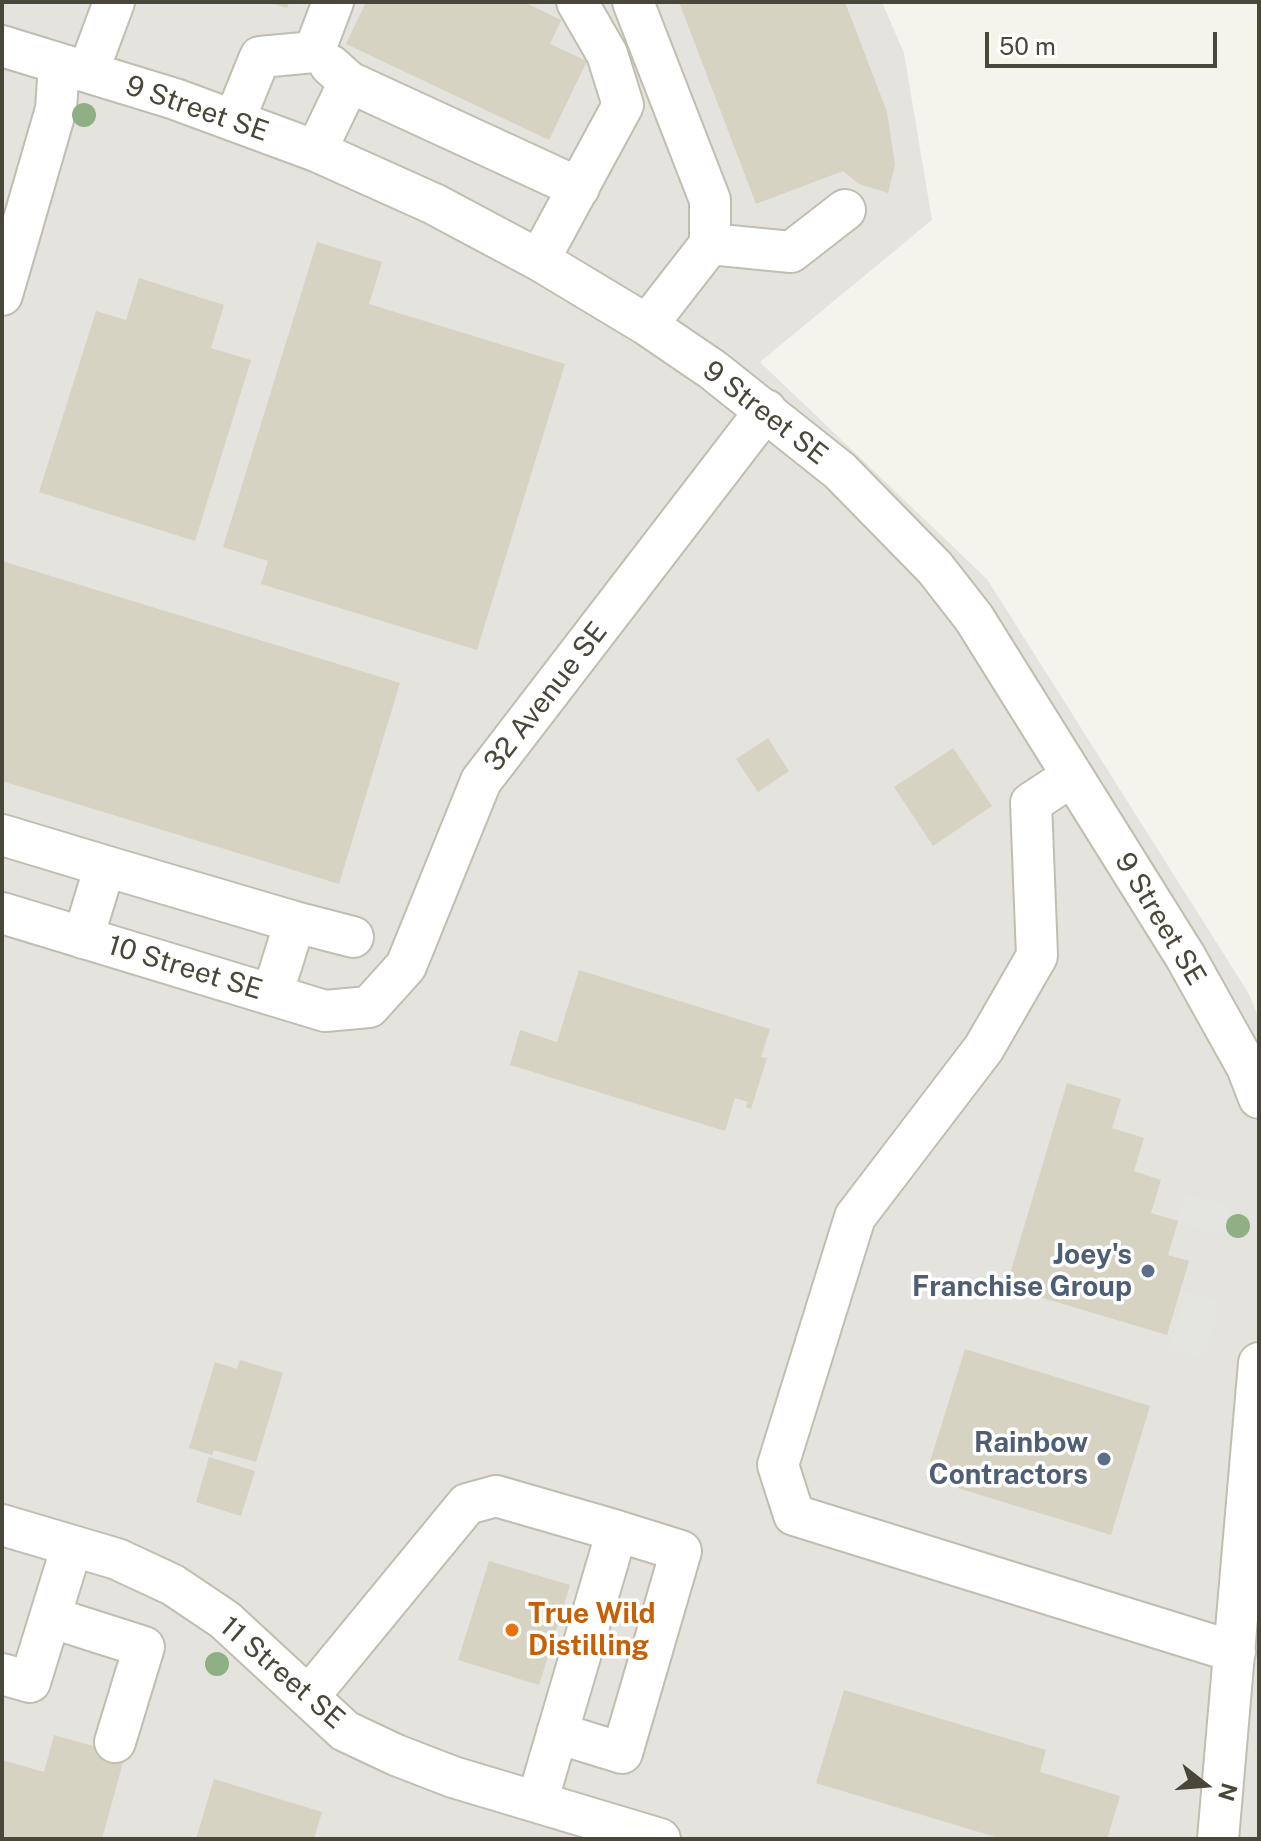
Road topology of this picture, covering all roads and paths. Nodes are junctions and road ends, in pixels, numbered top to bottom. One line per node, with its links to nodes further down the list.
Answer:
1 (114, 2): 7 (street)
2 (333, 2): 6 (street)
3 (577, 2): 11 (street)
4 (633, 2): 13 (street)
5 (2, 46): 7 (street, 9 Street SE)
6 (314, 52): 8 (street); 9 (street)
7 (74, 68): 9 (street, 9 Street SE); 15 (street)
8 (349, 82): 10 (street); 11 (street)
9 (234, 121): 10 (street, 9 Street SE)
10 (316, 151): 14 (street, 9 Street SE)
11 (579, 188): 14 (street)
12 (845, 210): 13 (street)
13 (710, 244): 16 (street)
14 (539, 260): 16 (street, 9 Street SE)
15 (2, 295)
16 (647, 325): 17 (street, 9 Street SE)
17 (766, 410): 18 (street, 9 Street SE); 26 (street, 32 Avenue SE)
18 (1072, 776): 27 (street, 9 Street SE); 33 (street)
19 (2, 835): 20 (street)
20 (105, 866): 22 (street); 24 (street)
21 (2, 913): 24 (street, 10 Street SE)
22 (295, 922): 23 (street); 25 (street)
23 (353, 937)
24 (83, 938): 25 (street, 10 Street SE)
25 (272, 995): 26 (street, 10 Street SE)
26 (369, 1007)
27 (1259, 1098)
28 (1259, 1363): 33 (street)
29 (2, 1525): 31 (street, 11 Street SE)
30 (617, 1531): 35 (street); 36 (street); 36 (street)
31 (72, 1546): 32 (street); 35 (street, 11 Street SE)
32 (50, 1617): 34 (street); 37 (street)
33 (1235, 1652): 40 (street)
34 (2, 1674)
35 (309, 1696): 38 (street, 11 Street SE)
36 (557, 1733): 38 (street)
37 (115, 1742)
38 (537, 1802): 39 (street, 11 Street SE)
39 (660, 1839)
40 (1218, 1839)

